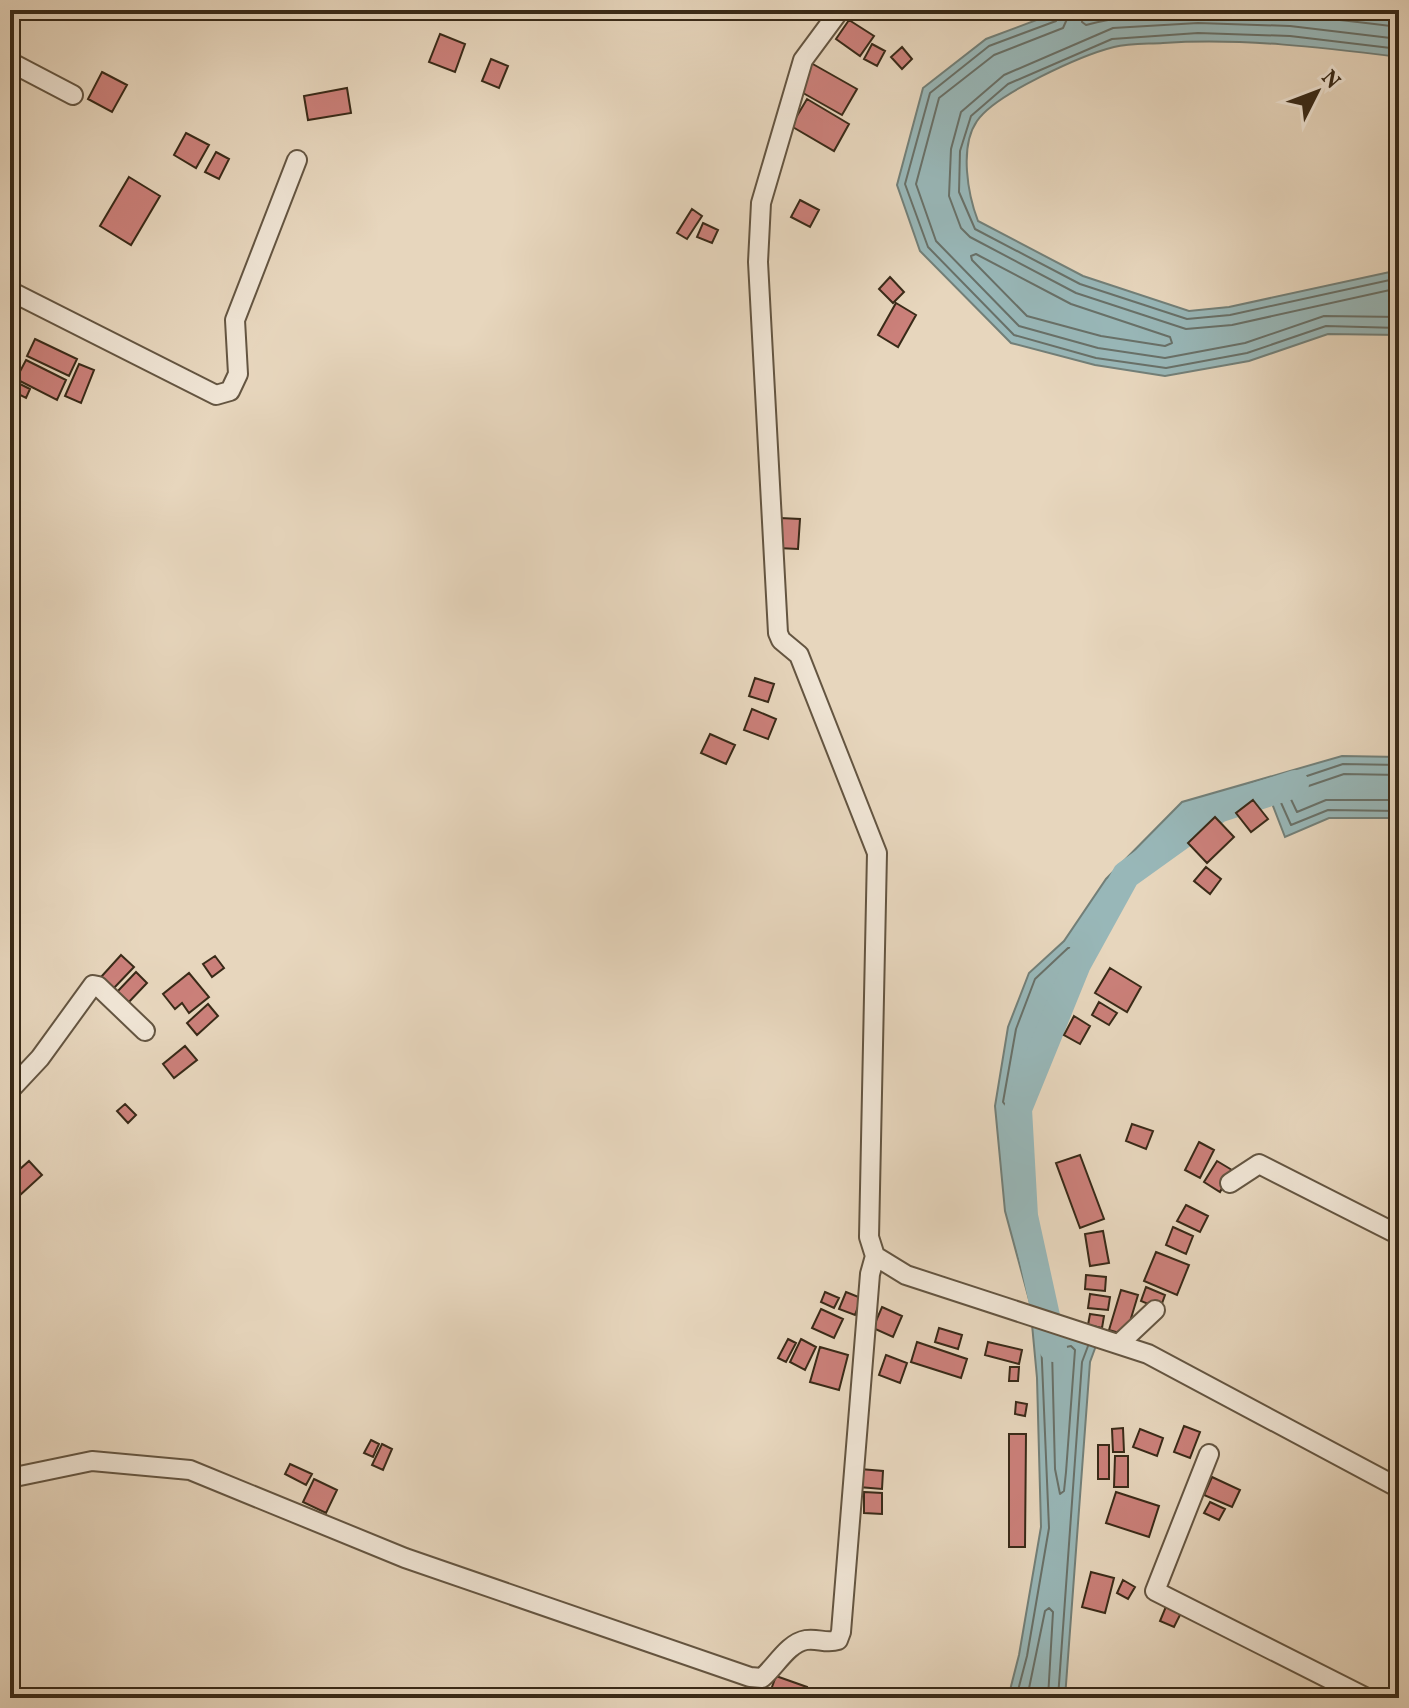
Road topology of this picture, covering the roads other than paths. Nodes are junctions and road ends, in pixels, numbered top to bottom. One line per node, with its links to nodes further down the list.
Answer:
1 (840, 10): 10 (street)
2 (10, 62): 3 (street)
3 (73, 95)
4 (297, 160): 5 (street)
5 (10, 291)
6 (145, 1031): 7 (street)
7 (10, 1090)
8 (1230, 1183): 9 (street)
9 (1399, 1235)
10 (875, 1256): 12 (street); 14 (street)
11 (1155, 1310): 12 (street)
12 (1120, 1343): 15 (street)
13 (1209, 1454): 16 (street)
14 (10, 1478)
15 (1399, 1488)
16 (1367, 1698)

